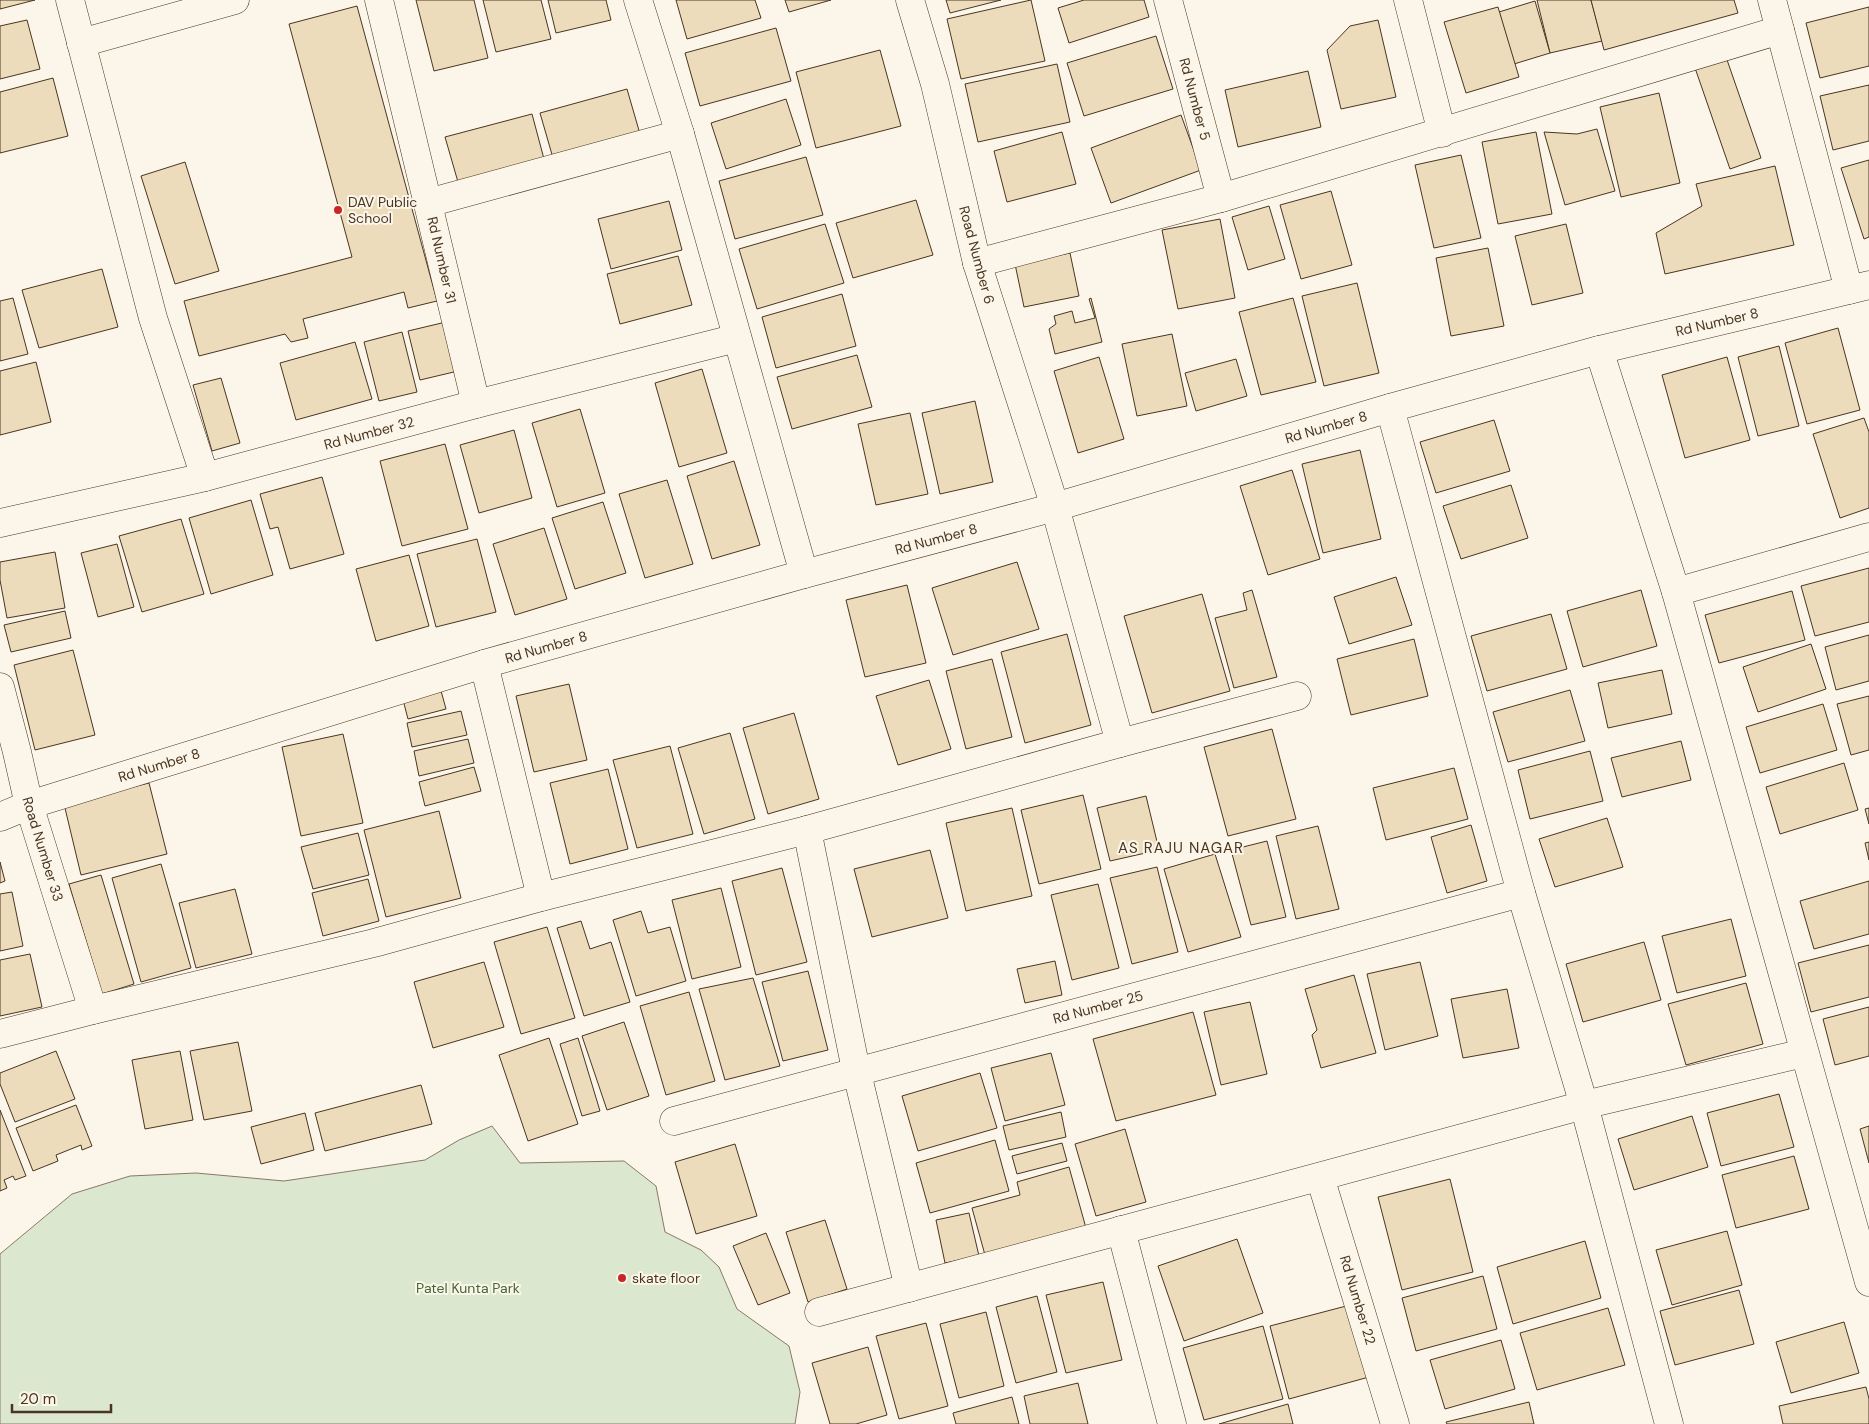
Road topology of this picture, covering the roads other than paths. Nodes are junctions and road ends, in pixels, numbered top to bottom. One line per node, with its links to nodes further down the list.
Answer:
1 (70, 0): 10 (street)
2 (235, 0): 10 (street)
3 (379, 0): 14 (street, Rd Number 31)
4 (638, 0): 12 (street)
5 (910, 0): 15 (street, Road Number 6)
6 (1168, 0): 13 (street, Rd Number 5)
7 (1408, 0): 11 (street)
8 (1772, 0): 9 (street)
9 (1780, 30): 11 (street); 16 (street)
10 (81, 43): 21 (street)
11 (1442, 133): 13 (street)
12 (680, 134): 14 (street); 17 (street)
13 (1221, 198): 15 (street)
14 (428, 203): 19 (street, Rd Number 31)
15 (977, 263): 22 (street, Road Number 6)
16 (1859, 288): 18 (street, Rd Number 8)
17 (736, 338): 19 (street, Rd Number 32); 25 (street)
18 (1599, 350): 20 (street, Rd Number 8); 26 (street)
19 (476, 404): 21 (street, Rd Number 32)
20 (1390, 408): 22 (street, Rd Number 8); 34 (street)
21 (205, 477): 23 (street, Rd Number 32)
22 (1055, 507): 25 (street, Rd Number 8); 30 (street, Road Number 6)
23 (0, 523)
24 (1869, 537): 26 (street)
25 (804, 574): 27 (street, Rd Number 8)
26 (1676, 592): 38 (street)
27 (484, 664): 31 (street, Rd Number 8); 35 (street)
28 (0, 687): 31 (street, Road Number 33)
29 (1297, 696): 30 (street)
30 (1120, 743): 33 (street)
31 (29, 805): 32 (street, Rd Number 8); 36 (street, Road Number 33)
32 (0, 816)
33 (807, 830): 35 (street); 39 (street)
34 (1521, 892): 39 (street, Rd Number 25); 40 (street)
35 (541, 897): 36 (street)
36 (93, 1010): 37 (street)
37 (0, 1034)
38 (1804, 1053): 40 (street); 44 (street)
39 (857, 1073): 41 (street, Rd Number 25); 45 (street)
40 (1584, 1105): 42 (street); 49 (street)
41 (674, 1121)
42 (1320, 1177): 43 (street); 48 (street, Rd Number 22)
43 (1121, 1230): 45 (street); 47 (street)
44 (1869, 1282)
45 (909, 1288): 46 (street)
46 (819, 1312)
47 (1172, 1424)
48 (1395, 1424)
49 (1669, 1424)

